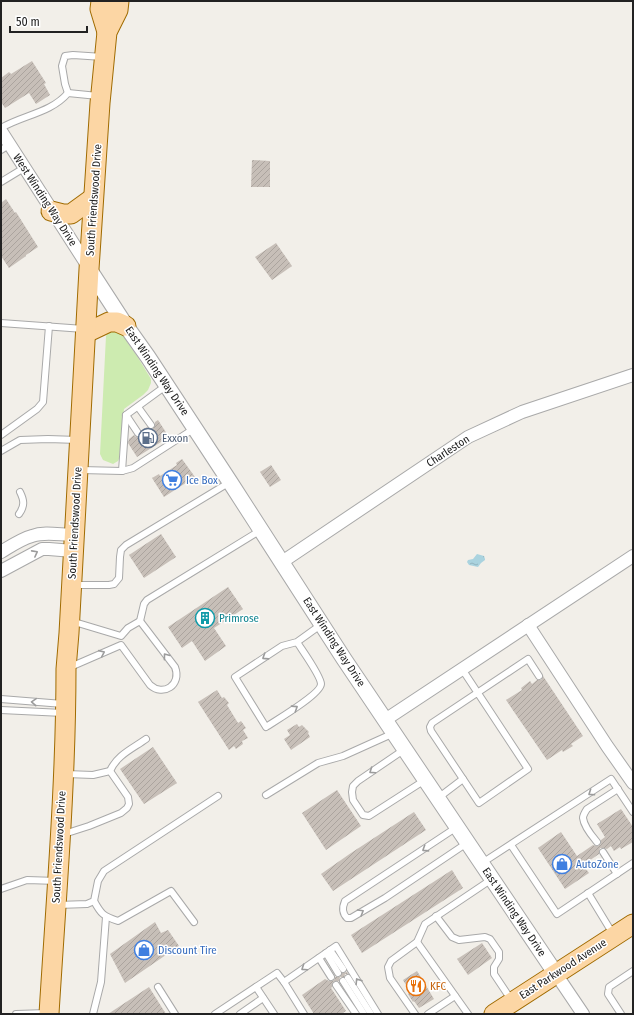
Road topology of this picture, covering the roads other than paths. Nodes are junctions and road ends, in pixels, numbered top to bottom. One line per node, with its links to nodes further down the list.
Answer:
1 (100, 1): 3 (main road, South Friendswood Drive)
2 (119, 1): 3 (main road, South Friendswood Drive)
3 (107, 32): 4 (main road, South Friendswood Drive)
4 (105, 57): 5 (lane); 6 (main road, South Friendswood Drive)
5 (68, 93): 6 (lane); 7 (lane)
6 (101, 96): 12 (main road, South Friendswood Drive)
7 (1, 128)
8 (1, 131): 9 (street, West Winding Way Drive)
9 (5, 147): 10 (street, West Winding Way Drive)
10 (24, 168): 11 (lane); 13 (street, West Winding Way Drive)
11 (1, 182)
12 (93, 198): 13 (main road); 14 (main road, South Friendswood Drive)
13 (51, 211): 14 (street, West Winding Way Drive)
14 (89, 269): 17 (street, East Winding Way Drive); 18 (main road, South Friendswood Drive)
15 (1, 323): 16 (lane)
16 (49, 326): 18 (lane); 26 (lane)
17 (126, 326): 18 (main road); 20 (street, East Winding Way Drive)
18 (86, 332): 27 (main road, South Friendswood Drive)
19 (633, 375): 40 (street, Charleston)
20 (167, 385): 21 (lane); 24 (street, East Winding Way Drive)
21 (138, 407): 22 (lane); 23 (lane)
22 (126, 415): 25 (lane); 32 (lane)
23 (151, 425)
24 (195, 428): 30 (lane); 33 (street, East Winding Way Drive)
25 (138, 433)
26 (1, 435)
27 (80, 441): 29 (lane); 31 (main road, South Friendswood Drive)
28 (149, 450): 30 (lane)
29 (1, 451)
30 (152, 455): 32 (lane)
31 (77, 470): 32 (lane); 37 (main road, South Friendswood Drive)
32 (122, 471)
33 (230, 482): 36 (street, East Winding Way Drive); 42 (lane)
34 (20, 492): 35 (lane)
35 (19, 514)
36 (261, 530): 40 (street, East Winding Way Drive); 44 (lane)
37 (73, 543): 38 (street); 41 (street, one-way to 37); 42 (main road, South Friendswood Drive)
38 (1, 552)
39 (633, 556): 46 (street)
40 (282, 562): 45 (street, East Winding Way Drive)
41 (2, 569)
42 (71, 584): 43 (main road, South Friendswood Drive)
43 (70, 621): 47 (lane); 50 (main road, South Friendswood Drive)
44 (140, 621): 47 (lane); 49 (lane, one-way to 44)
45 (322, 624): 48 (lane); 57 (street, East Winding Way Drive)
46 (528, 624): 51 (street); 65 (street)
47 (121, 636): 49 (lane)
48 (297, 642): 48 (lane, one-way to 48)
49 (121, 645): 50 (lane, one-way to 49)
50 (66, 669): 55 (main road, South Friendswood Drive)
51 (462, 669): 53 (lane); 57 (street)
52 (539, 676): 53 (lane)
53 (478, 693): 63 (lane); 63 (lane)
54 (1, 699): 55 (lane, one-way to 54)
55 (66, 709): 56 (lane); 62 (main road, South Friendswood Drive)
56 (1, 710)
57 (385, 720): 58 (street, East Winding Way Drive)
58 (394, 733): 60 (street, East Winding Way Drive); 67 (lane)
59 (146, 739): 61 (lane)
60 (405, 749): 64 (street, East Winding Way Drive); 64 (lane, one-way to 64)
61 (110, 771): 62 (lane); 72 (lane)
62 (63, 774): 72 (main road, South Friendswood Drive)
63 (463, 779): 69 (lane)
64 (426, 780): 69 (street, East Winding Way Drive)
65 (633, 784)
66 (618, 789): 70 (lane); 73 (lane); 75 (lane, one-way to 75)
67 (266, 795)
68 (218, 796): 84 (lane)
69 (438, 798): 71 (street, East Winding Way Drive)
70 (633, 812)
71 (457, 827): 74 (street, East Winding Way Drive); 74 (lane, one-way to 74)
72 (60, 835): 81 (main road, South Friendswood Drive)
73 (597, 842)
74 (468, 843): 77 (street, East Winding Way Drive)
75 (511, 845): 77 (lane); 83 (lane)
76 (603, 852): 79 (lane)
77 (482, 864): 80 (street, East Winding Way Drive)
78 (633, 864): 79 (lane)
79 (617, 874): 83 (lane)
80 (492, 879): 86 (lane); 96 (street, East Winding Way Drive)
81 (58, 881): 82 (lane); 85 (main road, South Friendswood Drive)
82 (1, 889)
83 (588, 893): 90 (lane)
84 (94, 901): 85 (lane); 87 (lane)
85 (56, 905): 105 (main road, South Friendswood Drive)
86 (436, 916): 91 (lane); 104 (lane)
87 (106, 917): 88 (lane); 107 (lane)
88 (194, 922)
89 (633, 924): 90 (main road, East Parkwood Avenue)
90 (614, 936): 96 (main road, East Parkwood Avenue)
91 (417, 942): 102 (lane); 117 (lane)
92 (328, 952): 93 (lane); 94 (lane); 116 (lane, one-way to 92)
93 (319, 958): 97 (lane); 98 (lane, one-way to 98)
94 (340, 971)
95 (633, 971): 122 (lane)
96 (556, 974): 104 (main road, East Parkwood Avenue); 121 (street, East Winding Way Drive)
97 (331, 977)
98 (284, 982): 101 (lane); 112 (lane)
99 (336, 985): 113 (lane)
100 (158, 987): 108 (lane)
101 (256, 987): 103 (lane); 109 (lane)
102 (455, 996): 118 (lane); 119 (lane)
103 (263, 998): 110 (lane); 111 (lane)
104 (512, 1002): 120 (main road, East Parkwood Avenue)
105 (49, 1013): 106 (lane)
106 (16, 1014)
107 (93, 1014)
108 (175, 1014)
109 (215, 1014)
110 (240, 1014)
111 (274, 1014)
112 (304, 1014)
113 (356, 1014)
114 (364, 1014): 115 (lane)
115 (371, 1014)
116 (378, 1014)
117 (415, 1014)
118 (428, 1014)
119 (468, 1014)
120 (494, 1014)
121 (582, 1014)
122 (621, 1014)

